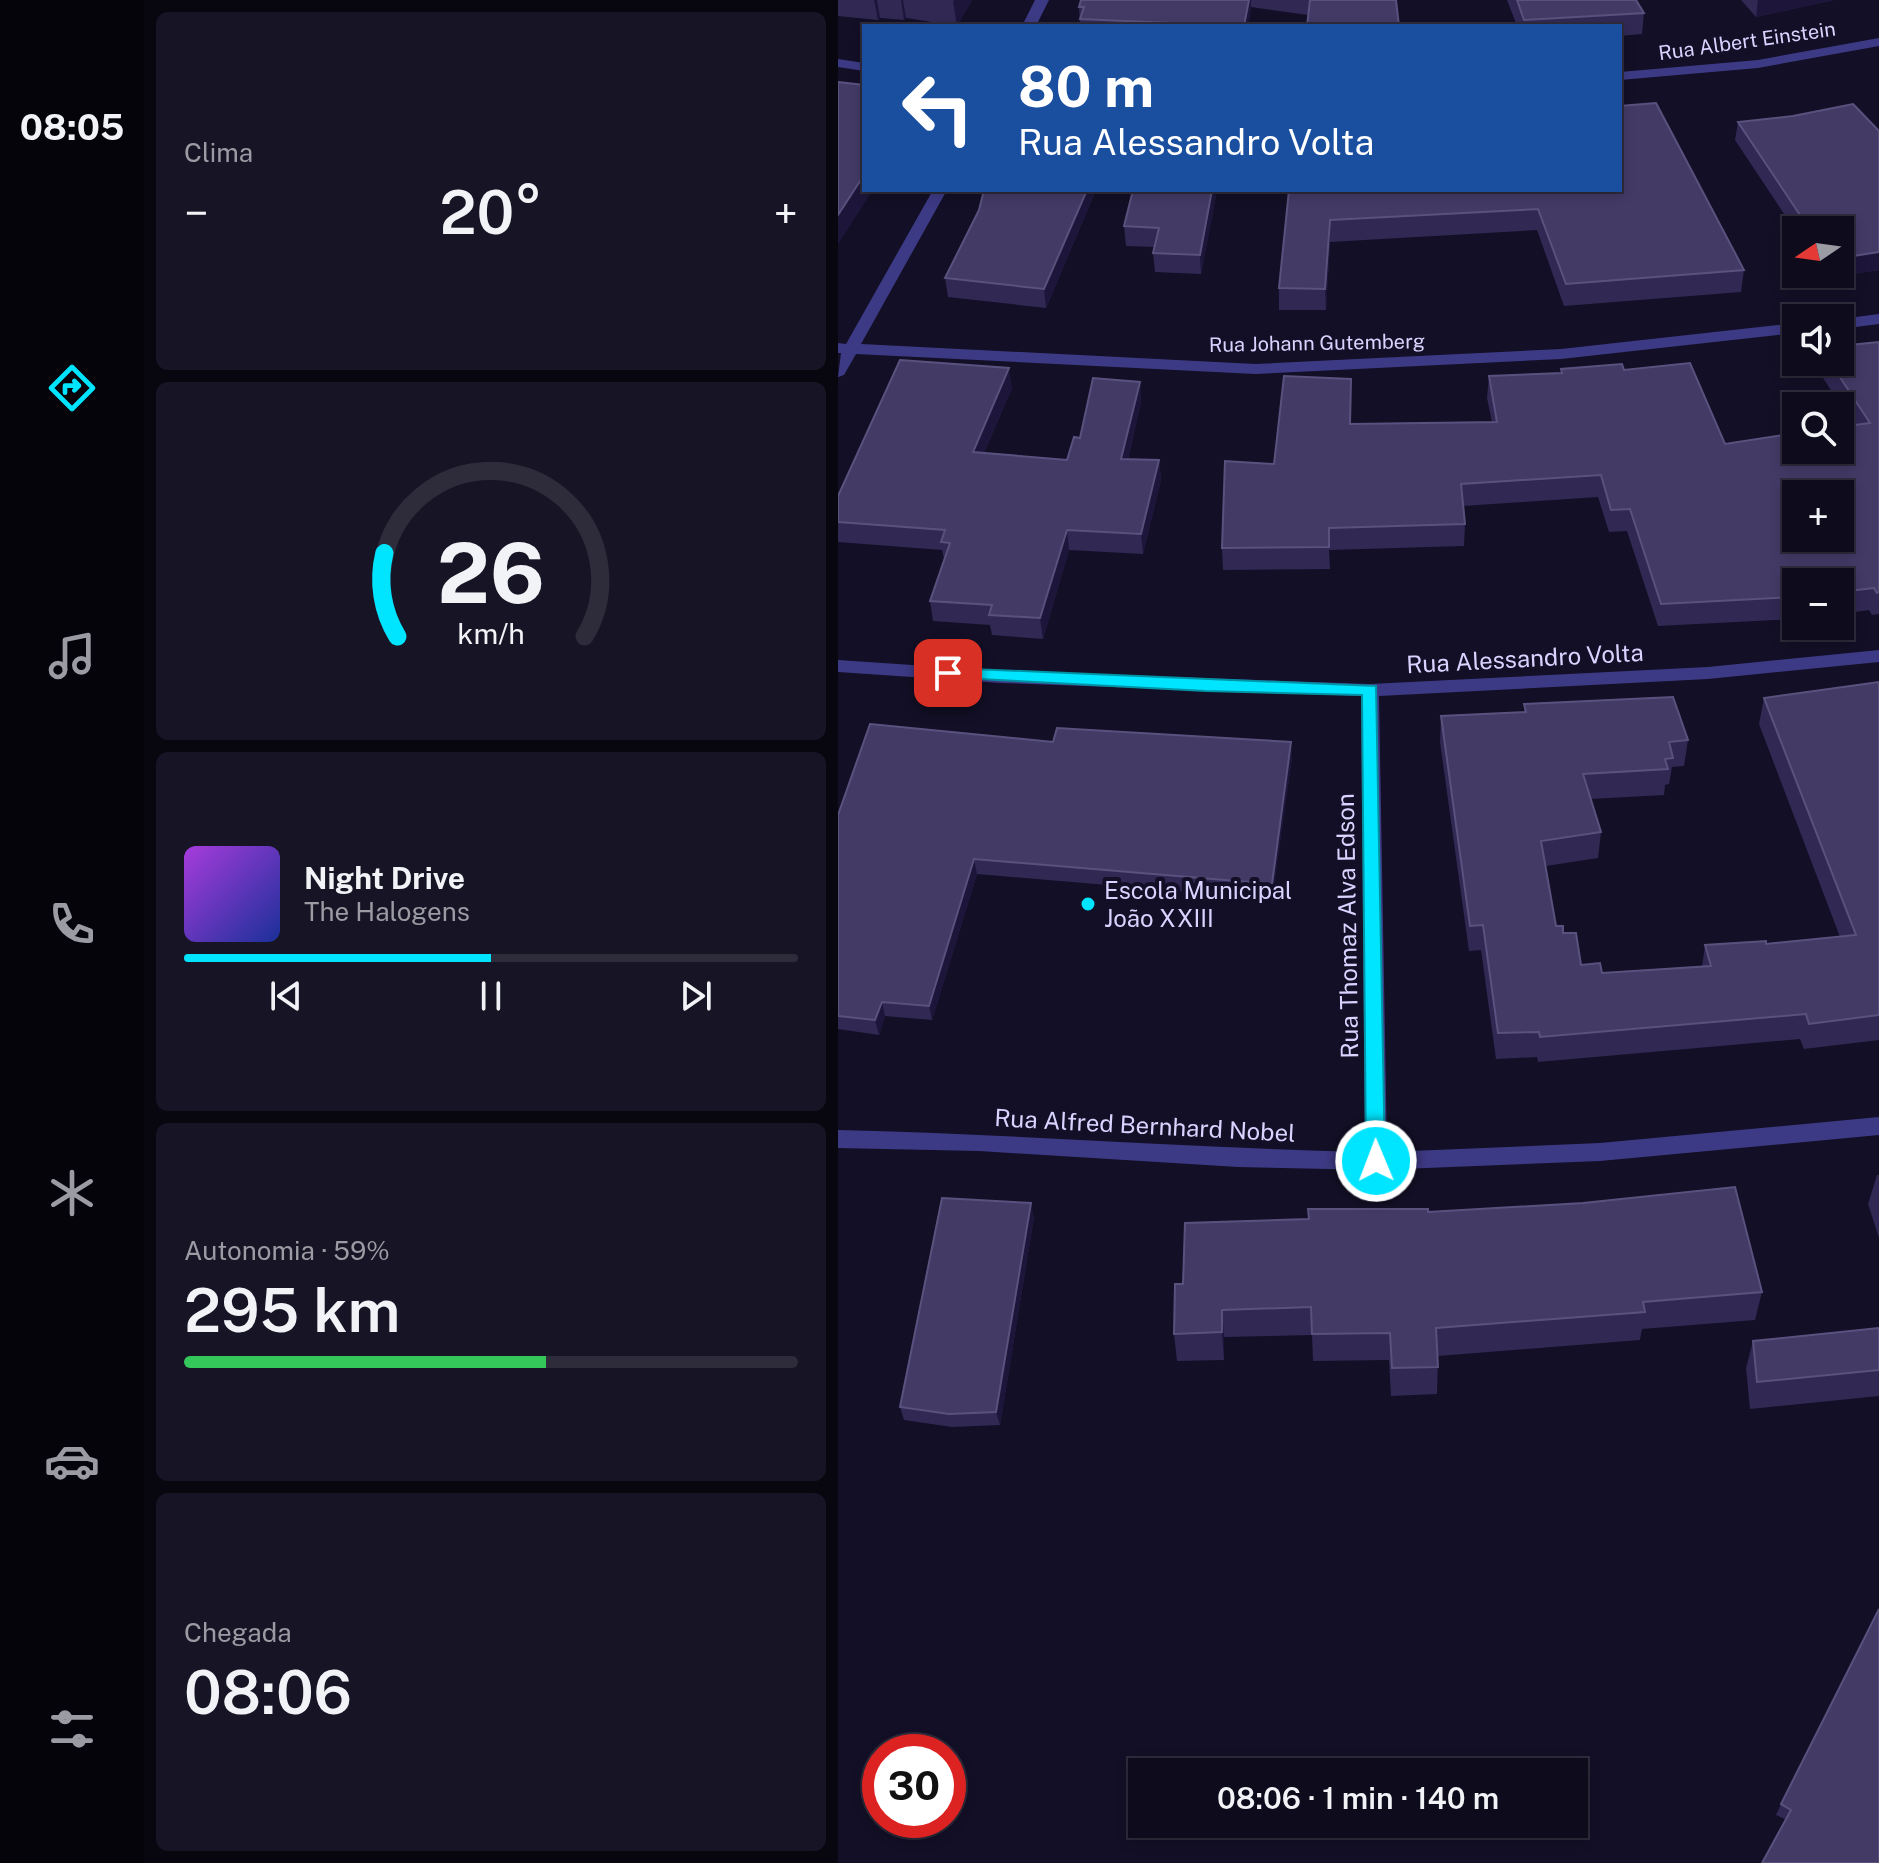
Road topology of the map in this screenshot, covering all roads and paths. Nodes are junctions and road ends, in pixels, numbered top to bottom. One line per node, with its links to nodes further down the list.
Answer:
1 (1042, 0): 2 (street)
2 (1030, 24)
3 (1879, 42): 6 (street, Rua Albert Einstein)
4 (838, 63): 5 (street)
5 (862, 67)
6 (1622, 76)
7 (939, 192): 11 (street)
8 (1879, 319): 9 (street)
9 (1854, 322)
10 (1782, 330): 11 (street, Rua Johann Gutemberg)
11 (844, 348): 12 (street)
12 (838, 372)
13 (1879, 656): 15 (street, Rua Alessandro Volta)
14 (838, 666): 15 (street, Rua Alessandro Volta)
15 (1370, 690): 18 (street, Rua Thomaz Alva Edson)
16 (1879, 1126): 18 (street, Rua Alfred Bernhard Nobel)
17 (838, 1139): 18 (street, Rua Alfred Bernhard Nobel)
18 (1376, 1161)

